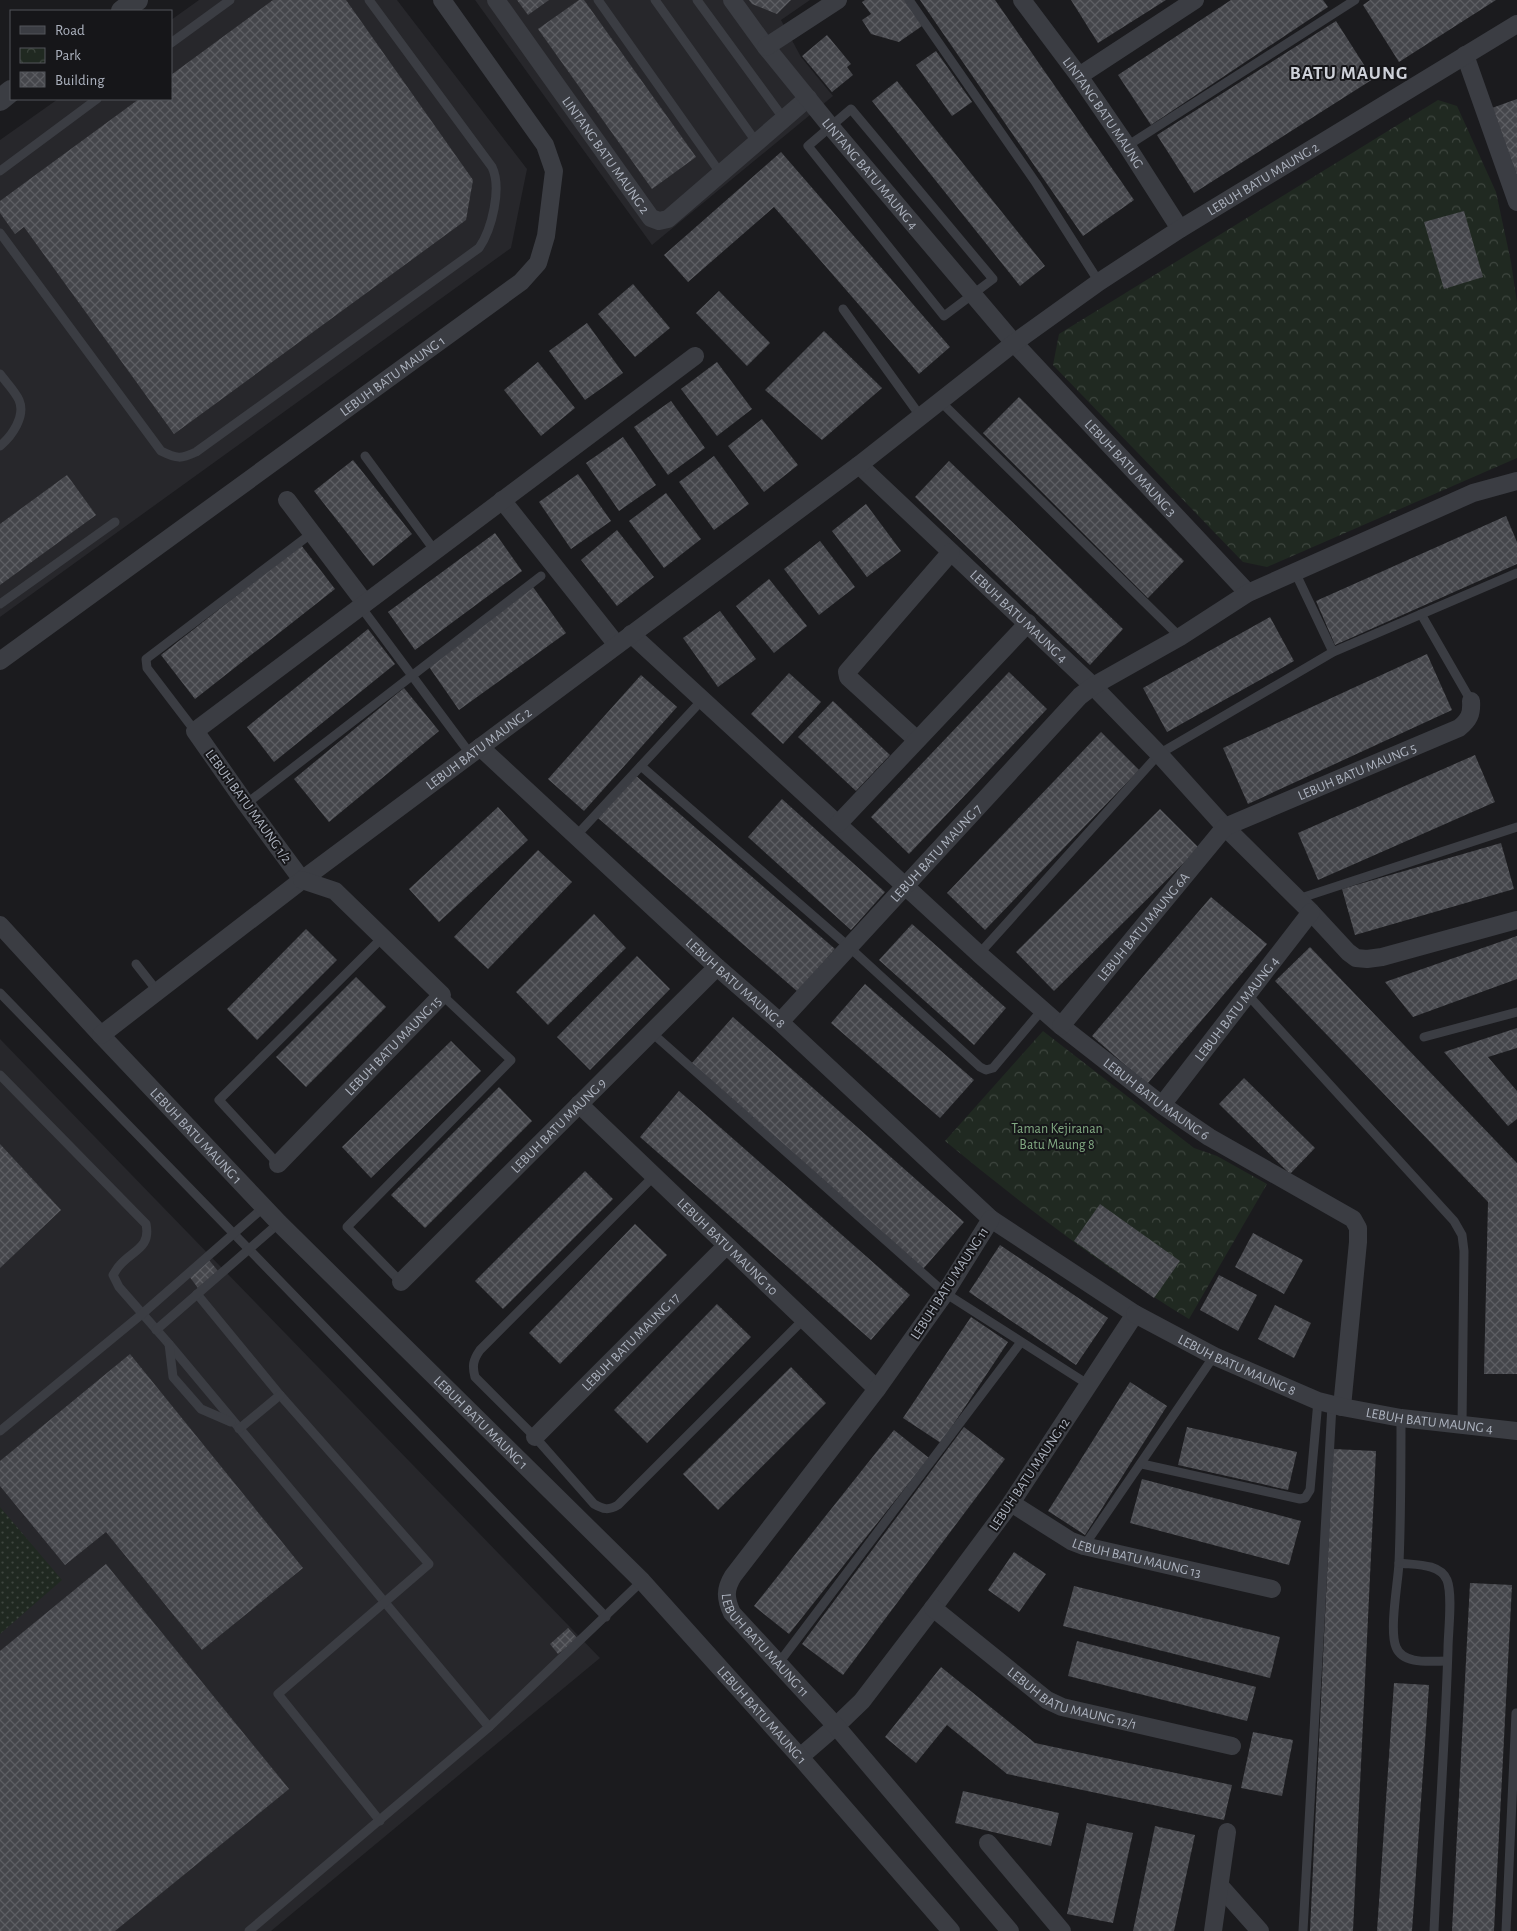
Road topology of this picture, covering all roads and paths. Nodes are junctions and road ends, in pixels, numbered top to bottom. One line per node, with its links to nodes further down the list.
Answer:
1 (137, 0): 16 (street)
2 (230, 0): 18 (lane)
3 (368, 0): 32 (lane)
4 (442, 0): 62 (street, LEBUH BATU MAUNG 1)
5 (496, 0): 29 (street, LINTANG BATU MAUNG 2)
6 (598, 0): 29 (lane)
7 (655, 0): 26 (lane)
8 (697, 0): 24 (lane)
9 (732, 0): 19 (street, LINTANG BATU MAUNG 4)
10 (838, 0): 19 (street)
11 (909, 0): 33 (lane)
12 (1195, 0): 21 (street)
13 (1355, 0): 15 (lane)
14 (1027, 2): 21 (street, LINTANG BATU MAUNG)
15 (1342, 3): 27 (lane)
16 (123, 10)
17 (1517, 24): 20 (street, LEBUH BATU MAUNG 2)
18 (172, 42)
19 (766, 47): 22 (street, LINTANG BATU MAUNG 4)
20 (1465, 54): 30 (street); 31 (street, LEBUH BATU MAUNG 2)
21 (1078, 76): 27 (street, LINTANG BATU MAUNG)
22 (808, 98): 24 (street, LINTANG BATU MAUNG 2); 25 (street, LINTANG BATU MAUNG 4)
23 (96, 100): 28 (lane)
24 (784, 119): 26 (street, LINTANG BATU MAUNG 2)
25 (831, 127): 34 (street, LINTANG BATU MAUNG 4); 34 (lane); 34 (lane)
26 (758, 143): 29 (street, LINTANG BATU MAUNG 2)
27 (1128, 146): 31 (street, LINTANG BATU MAUNG)
28 (0, 171)
29 (721, 174)
30 (1517, 202)
31 (1180, 229): 33 (street, LEBUH BATU MAUNG 2)
32 (0, 233)
33 (1099, 282): 36 (street, LEBUH BATU MAUNG 2)
34 (972, 295): 36 (street, LINTANG BATU MAUNG 4)
35 (843, 310): 40 (lane)
36 (1014, 343): 39 (street); 54 (street, LEBUH BATU MAUNG 3)
37 (695, 356): 46 (street)
38 (0, 374): 41 (lane)
39 (940, 401): 40 (street); 59 (lane)
40 (921, 417): 43 (street)
41 (0, 446)
42 (365, 456): 49 (lane)
43 (859, 465): 50 (street, LEBUH BATU MAUNG 4); 60 (street, LEBUH BATU MAUNG 2)
44 (1517, 481): 51 (street)
45 (287, 500): 48 (street)
46 (502, 500): 49 (street); 60 (street, LEBUH BATU MAUNG 6)
47 (115, 522): 55 (lane)
48 (312, 533): 56 (street); 67 (lane)
49 (435, 551): 56 (street)
50 (951, 552): 58 (street, LEBUH BATU MAUNG 4); 68 (street)
51 (1295, 572): 54 (street); 61 (lane)
52 (1517, 573): 57 (lane)
53 (541, 576): 63 (lane)
54 (1248, 593): 59 (street)
55 (0, 604)
56 (363, 605): 63 (lane); 67 (street)
57 (1422, 614): 61 (lane); 66 (lane)
58 (1028, 623): 64 (street, LEBUH BATU MAUNG 4); 68 (street)
59 (1180, 637): 64 (street)
60 (624, 639): 65 (street, LEBUH BATU MAUNG 6); 69 (street, LEBUH BATU MAUNG 2)
61 (1334, 652): 70 (lane)
62 (0, 661)
63 (412, 675): 69 (lane); 72 (lane)
64 (1093, 686): 70 (street, LEBUH BATU MAUNG 4); 78 (street, LEBUH BATU MAUNG 7)
65 (703, 699): 71 (lane); 73 (street, LEBUH BATU MAUNG 6)
66 (1470, 701): 74 (street, LEBUH BATU MAUNG 5)
67 (195, 731): 72 (street, LEBUH BATU MAUNG 1/2)
68 (917, 740): 73 (street)
69 (476, 751): 76 (street, LEBUH BATU MAUNG 8); 77 (street, LEBUH BATU MAUNG 2)
70 (1159, 754): 74 (street, LEBUH BATU MAUNG 4); 85 (lane)
71 (641, 766): 76 (lane); 84 (lane)
72 (246, 804): 77 (street, LEBUH BATU MAUNG 1/2)
73 (838, 824): 78 (street, LEBUH BATU MAUNG 6)
74 (1225, 827): 79 (street, LEBUH BATU MAUNG 4); 95 (street, LEBUH BATU MAUNG 6A)
75 (1517, 827): 79 (lane)
76 (576, 836): 87 (street, LEBUH BATU MAUNG 8)
77 (302, 880): 83 (street, LEBUH BATU MAUNG 15); 88 (street, LEBUH BATU MAUNG 2)
78 (905, 886): 84 (street, LEBUH BATU MAUNG 7); 85 (street, LEBUH BATU MAUNG 6)
79 (1298, 898): 80 (street, LEBUH BATU MAUNG 4)
80 (1311, 912): 81 (street, LEBUH BATU MAUNG 4); 91 (street, LEBUH BATU MAUNG 4)
81 (1517, 920)
82 (0, 925): 97 (street, LEBUH BATU MAUNG 1)
83 (383, 937): 90 (street, LEBUH BATU MAUNG 15); 102 (lane)
84 (849, 947): 92 (lane); 94 (street, LEBUH BATU MAUNG 7)
85 (979, 954): 92 (street, LEBUH BATU MAUNG 6)
86 (136, 964): 88 (lane)
87 (717, 967): 94 (street, LEBUH BATU MAUNG 8); 96 (street, LEBUH BATU MAUNG 9)
88 (158, 992): 97 (street, LEBUH BATU MAUNG 2)
89 (0, 994): 107 (lane)
90 (442, 995): 102 (street, LEBUH BATU MAUNG 15); 110 (lane)
91 (1248, 995): 101 (street, LEBUH BATU MAUNG 4); 126 (lane)
92 (1042, 1010): 95 (street, LEBUH BATU MAUNG 6)
93 (1517, 1012): 98 (lane)
94 (780, 1022): 105 (street, LEBUH BATU MAUNG 8)
95 (1060, 1026): 101 (street, LEBUH BATU MAUNG 6)
96 (651, 1032): 100 (street, LEBUH BATU MAUNG 9); 111 (lane)
97 (101, 1035): 104 (street, LEBUH BATU MAUNG 1)
98 (1424, 1037)
99 (0, 1074): 113 (lane)
100 (579, 1104): 103 (street, LEBUH BATU MAUNG 10); 110 (street, LEBUH BATU MAUNG 9)
101 (1162, 1104): 123 (street, LEBUH BATU MAUNG 6)
102 (278, 1164)
103 (655, 1175): 108 (street, LEBUH BATU MAUNG 10); 129 (lane)
104 (264, 1207): 106 (street, LEBUH BATU MAUNG 1); 107 (lane)
105 (991, 1218): 111 (street, LEBUH BATU MAUNG 11); 114 (street)
106 (279, 1223): 109 (lane); 134 (street, LEBUH BATU MAUNG 1)
107 (233, 1234): 109 (lane); 113 (lane)
108 (726, 1246): 115 (street, LEBUH BATU MAUNG 10); 129 (street, LEBUH BATU MAUNG 17)
109 (248, 1249): 112 (lane); 138 (lane)
110 (401, 1282)
111 (945, 1293): 117 (lane); 121 (street, LEBUH BATU MAUNG 11)
112 (197, 1294): 116 (lane); 122 (lane)
113 (142, 1314): 116 (lane); 127 (lane)
114 (1135, 1314): 119 (street, LEBUH BATU MAUNG 8); 120 (street, LEBUH BATU MAUNG 12)
115 (804, 1319): 121 (street, LEBUH BATU MAUNG 10); 129 (lane)
116 (156, 1330): 118 (lane)
117 (1021, 1342): 120 (lane); 140 (lane)
118 (169, 1344): 125 (lane); 125 (lane)
119 (1214, 1356): 123 (street, LEBUH BATU MAUNG 8); 130 (lane)
120 (1089, 1385): 131 (street, LEBUH BATU MAUNG 12)
121 (877, 1389): 140 (street, LEBUH BATU MAUNG 11)
122 (280, 1395): 125 (lane); 136 (lane)
123 (1330, 1404): 124 (street, LEBUH BATU MAUNG 4); 130 (lane); 156 (lane)
124 (1402, 1418): 126 (street, LEBUH BATU MAUNG 4); 133 (lane)
125 (236, 1426): 136 (lane)
126 (1462, 1426): 128 (street, LEBUH BATU MAUNG 4)
127 (0, 1431)
128 (1517, 1431)
129 (534, 1437)
130 (1142, 1464): 132 (lane)
131 (1010, 1503): 132 (street, LEBUH BATU MAUNG 13); 137 (street, LEBUH BATU MAUNG 12)
132 (1084, 1546): 135 (street, LEBUH BATU MAUNG 13)
133 (1399, 1564): 139 (lane); 139 (lane)
134 (642, 1582): 138 (lane); 145 (street, LEBUH BATU MAUNG 1)
135 (1272, 1589)
136 (384, 1603): 143 (lane); 146 (lane)
137 (933, 1608): 142 (street, LEBUH BATU MAUNG 12); 144 (street, LEBUH BATU MAUNG 12/1)
138 (606, 1617): 143 (lane)
139 (1447, 1662): 157 (lane)
140 (778, 1664): 142 (street, LEBUH BATU MAUNG 11)
141 (1516, 1713): 158 (lane)
142 (836, 1726): 145 (street, LEBUH BATU MAUNG 12); 152 (street, LEBUH BATU MAUNG 11)
143 (489, 1727): 146 (lane)
144 (1232, 1746)
145 (800, 1757): 151 (street, LEBUH BATU MAUNG 1)
146 (380, 1821): 150 (lane)
147 (1227, 1832): 149 (street)
148 (988, 1843): 153 (street)
149 (1220, 1886): 154 (street); 155 (street)
150 (249, 1931)
151 (951, 1931)
152 (1010, 1931)
153 (1062, 1931)
154 (1213, 1931)
155 (1260, 1931)
156 (1303, 1931)
157 (1434, 1931)
158 (1506, 1931)

